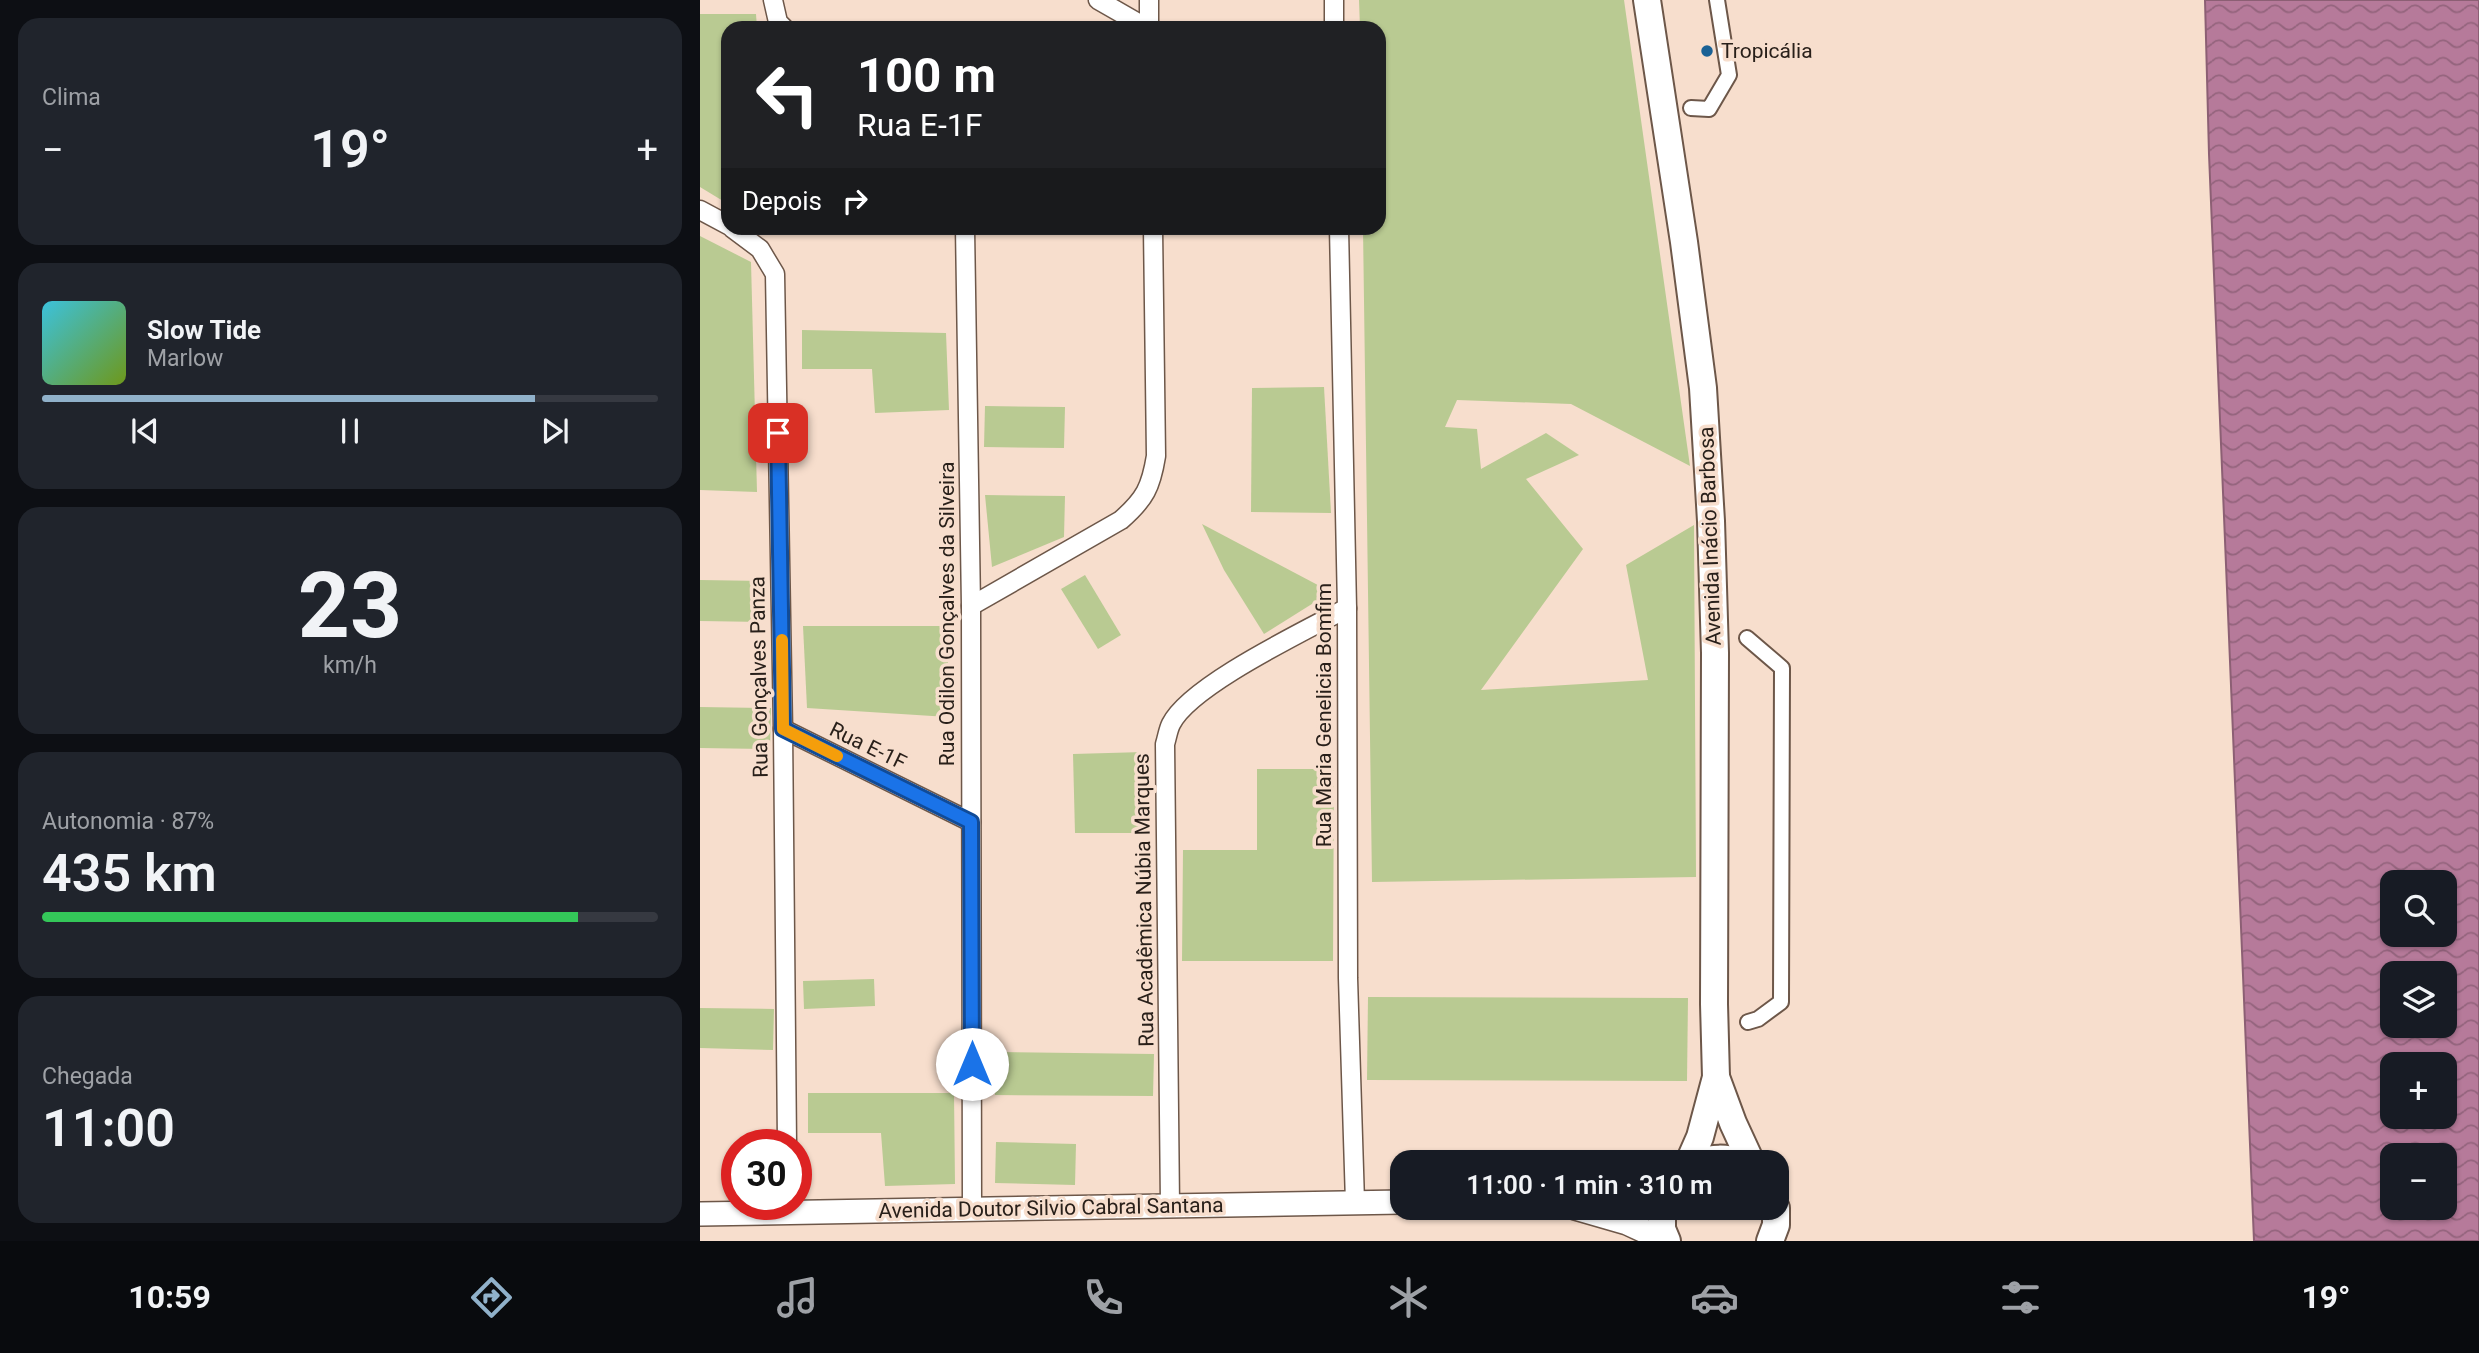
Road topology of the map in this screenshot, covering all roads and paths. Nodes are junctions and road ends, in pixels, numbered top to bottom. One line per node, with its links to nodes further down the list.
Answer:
1 (773, 0): 7 (street)
2 (1098, 0): 8 (street)
3 (1149, 0): 9 (street)
4 (1334, 0): 10 (street)
5 (1647, 0): 24 (main road, Avenida Inácio Barbosa)
6 (1717, 0): 11 (street)
7 (778, 21)
8 (1136, 21)
9 (1148, 21)
10 (1334, 21)
11 (1691, 108)
12 (700, 209): 13 (street, Rua Gonçalves Panza)
13 (721, 221)
14 (742, 235): 21 (street, Rua Gonçalves Panza)
15 (965, 235): 18 (street, Rua Odilon Gonçalves da Silveira)
16 (1153, 235): 18 (street)
17 (1339, 235): 19 (street, Rua Maria Genelicia Bomfim)
18 (971, 606): 22 (street, Rua Odilon Gonçalves da Silveira)
19 (1347, 608): 28 (street, Rua Maria Genelicia Bomfim); 30 (street, Rua Acadêmica Núbia Marques)
20 (1747, 638): 23 (street)
21 (783, 729): 22 (street, Rua E-1F); 25 (street, Rua Gonçalves Panza)
22 (971, 822): 32 (street, Rua Odilon Gonçalves da Silveira)
23 (1748, 1022)
24 (1716, 1077): 26 (main road, Avenida Inácio Barbosa); 27 (main road, Avenida Inácio Barbosa)
25 (787, 1129)
26 (1694, 1150)
27 (1745, 1150)
28 (1355, 1202): 29 (street, Avenida Doutor Silvio Cabral Santana); 30 (street, Avenida Doutor Silvio Cabral Santana)
29 (1390, 1202)
30 (1170, 1205): 32 (street, Avenida Doutor Silvio Cabral Santana)
31 (812, 1208): 32 (street, Avenida Doutor Silvio Cabral Santana)
32 (972, 1210)
33 (721, 1213): 34 (street, Avenida Doutor Silvio Cabral Santana)
34 (700, 1214)
35 (1617, 1220): 38 (street)
36 (1662, 1220): 38 (main road)
37 (1776, 1220): 39 (main road)
38 (1666, 1241)
39 (1770, 1241)

